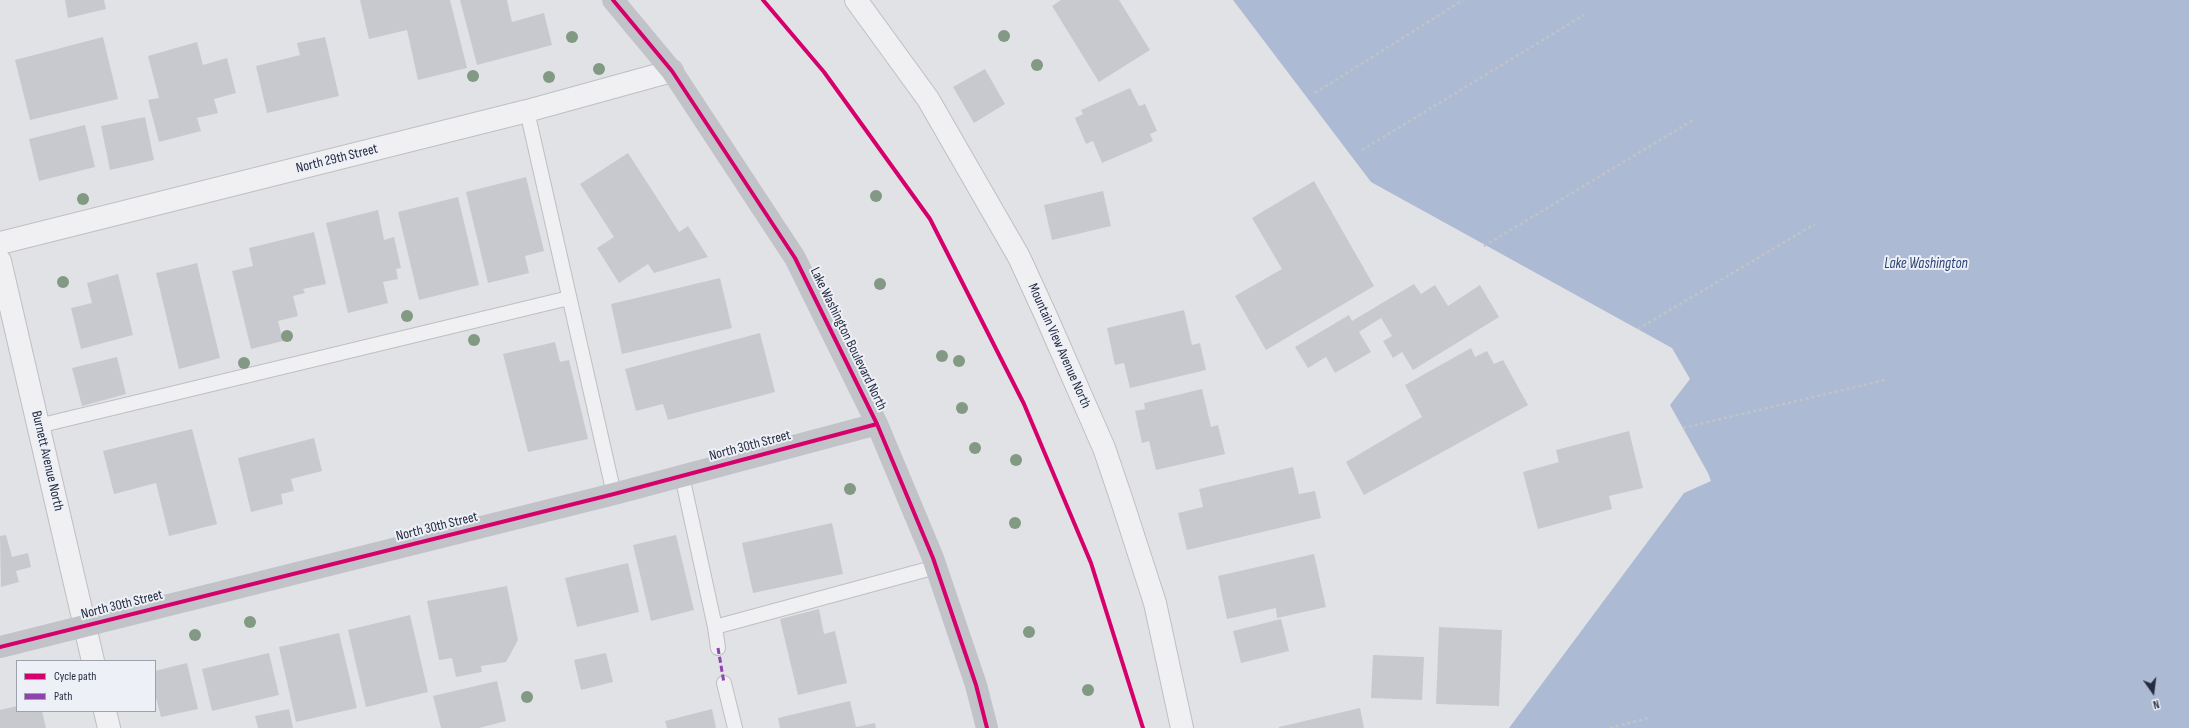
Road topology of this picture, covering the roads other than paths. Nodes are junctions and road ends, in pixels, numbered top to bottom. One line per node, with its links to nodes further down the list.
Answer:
1 (613, 0): 3 (street, Lake Washington Boulevard North)
2 (856, 0): 23 (street, Mountain View Avenue North)
3 (672, 71): 4 (street, North 29th Street); 8 (street, Lake Washington Boulevard North)
4 (527, 111): 5 (street, North 29th Street); 7 (lane)
5 (0, 243)
6 (0, 261): 9 (street, Burnett Avenue North)
7 (569, 298): 9 (lane); 11 (lane)
8 (877, 424): 10 (street, North 30th Street); 12 (street, Lake Washington Boulevard North)
9 (38, 426): 13 (street, Burnett Avenue North)
10 (682, 476): 11 (street, North 30th Street); 14 (lane)
11 (614, 494): 13 (street, North 30th Street)
12 (936, 567): 14 (lane); 22 (street, Lake Washington Boulevard North)
13 (85, 626): 15 (street, North 30th Street); 17 (street, Burnett Avenue North)
14 (715, 627): 16 (lane)
15 (0, 647)
16 (718, 648)
17 (93, 660)
18 (724, 683): 21 (lane)
19 (105, 712): 20 (street)
20 (109, 728)
21 (734, 728)
22 (987, 728)
23 (1182, 728)

